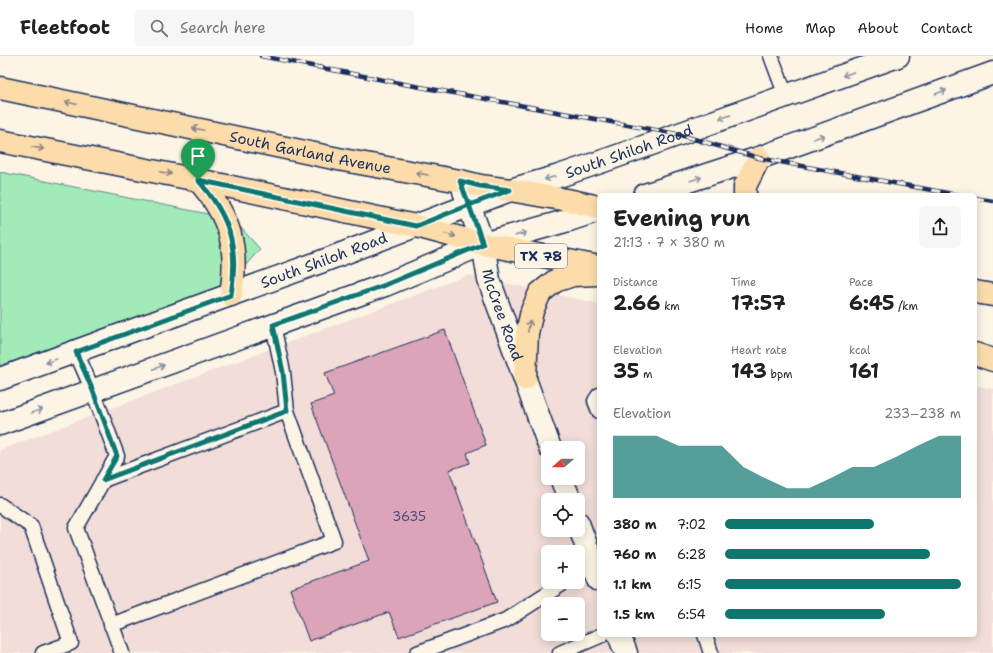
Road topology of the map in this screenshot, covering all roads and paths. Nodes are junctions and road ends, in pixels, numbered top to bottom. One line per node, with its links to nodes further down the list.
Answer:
1 (771, 56): 5 (lane)
2 (898, 56): 5 (main road, South Shiloh Road, one-way to 5)
3 (993, 73): 7 (main road, one-way to 3)
4 (0, 88): 9 (main road, South Garland Avenue, one-way to 4)
5 (786, 96): 10 (main road, South Shiloh Road, one-way to 10)
6 (0, 141): 8 (main road, TX 78, one-way to 8)
7 (759, 158): 11 (main road, one-way to 7); 12 (main road)
8 (198, 180): 16 (main road, TX 78); 21 (main road)
9 (460, 181): 10 (main road, South Garland Avenue); 13 (main road, McCree Road)
10 (510, 190): 13 (main road, South Shiloh Road); 14 (main road, South Garland Avenue)
11 (651, 193)
12 (746, 193)
13 (469, 205): 16 (main road, South Shiloh Road); 17 (main road, McCree Road)
14 (597, 208)
15 (597, 209): 17 (main road, one-way to 15)
16 (416, 226): 17 (main road, TX 78, one-way to 17); 21 (main road, South Shiloh Road)
17 (483, 244): 18 (main road, TX 78); 23 (main road); 30 (main road, McCree Road)
18 (597, 267)
19 (597, 274): 30 (main road, one-way to 19)
20 (977, 292): 22 (main road)
21 (231, 295): 26 (main road, South Shiloh Road)
22 (993, 295)
23 (273, 325): 31 (main road, one-way to 23); 32 (lane)
24 (977, 344): 25 (main road)
25 (993, 347)
26 (76, 352): 29 (main road, South Shiloh Road, one-way to 29); 31 (lane)
27 (977, 355): 28 (main road)
28 (993, 360)
29 (0, 379)
30 (525, 379): 34 (main road, McCree Road)
31 (93, 391): 33 (main road, one-way to 31); 35 (lane)
32 (287, 411): 35 (lane); 40 (lane)
33 (0, 424)
34 (547, 441)
35 (103, 480): 40 (lane)
36 (0, 505): 44 (lane)
37 (581, 537): 38 (main road)
38 (590, 573)
39 (554, 589): 47 (lane)
40 (111, 625): 46 (lane)
41 (597, 637): 48 (lane)
42 (620, 637): 49 (main road)
43 (706, 637): 50 (lane)
44 (75, 648): 45 (lane)
45 (43, 653)
46 (122, 653)
47 (416, 653)
48 (560, 653)
49 (626, 653)
50 (711, 653)

